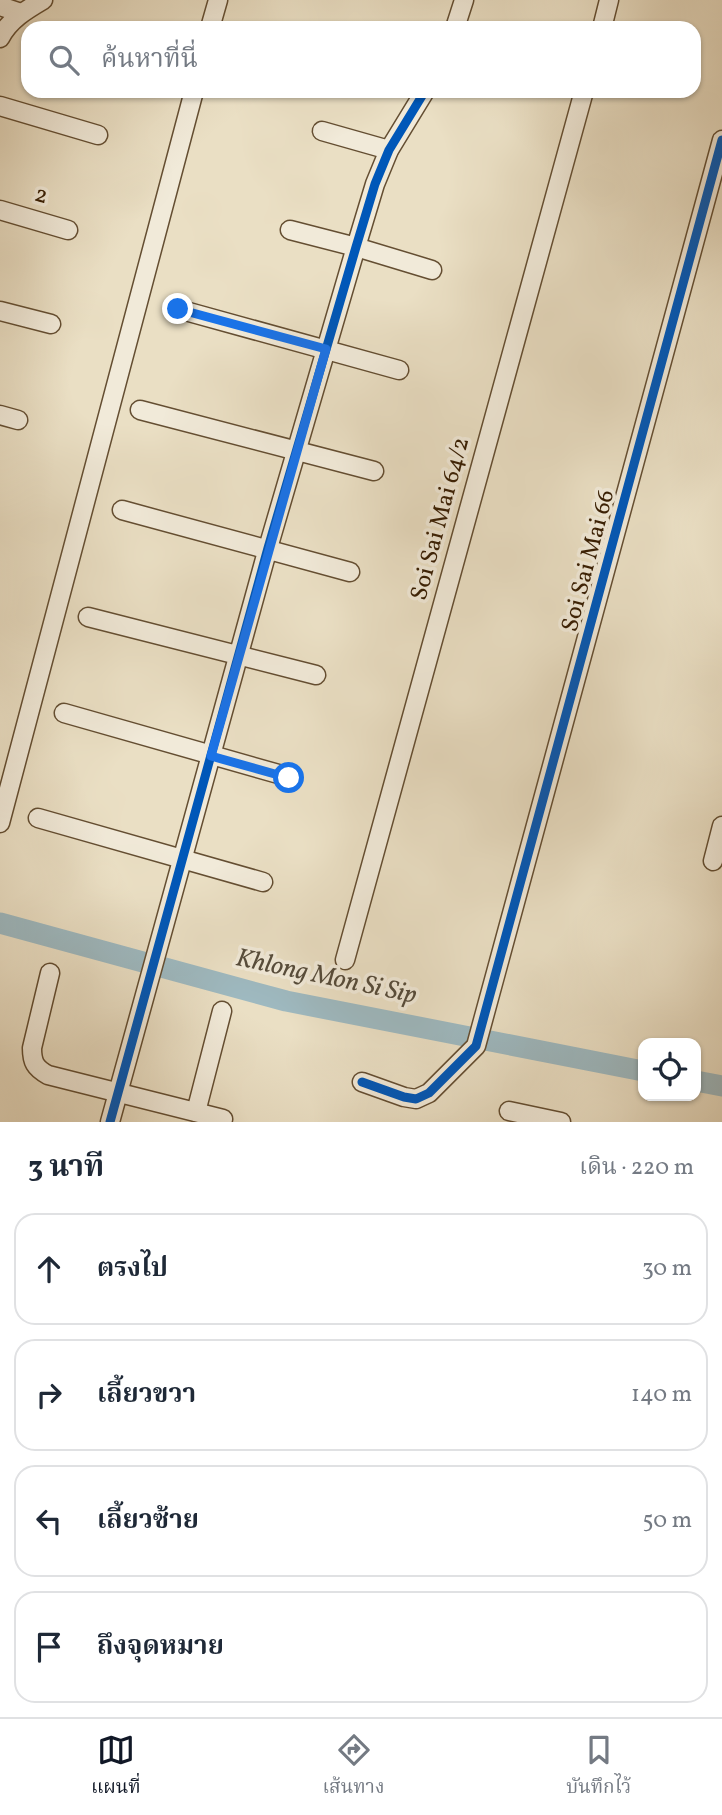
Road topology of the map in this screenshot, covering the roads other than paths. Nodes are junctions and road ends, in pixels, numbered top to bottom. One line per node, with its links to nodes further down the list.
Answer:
1 (43, 0): 6 (street)
2 (218, 0): 7 (street)
3 (464, 0): 8 (street)
4 (609, 0): 9 (street)
5 (0, 6): 6 (street)
6 (21, 13): 10 (street)
7 (212, 21)
8 (457, 21)
9 (603, 21)
10 (0, 38)
11 (192, 98): 42 (street)
12 (421, 98): 18 (street)
13 (582, 98): 47 (street, Soi Sai Mai 64/2)
14 (0, 106): 16 (street)
15 (321, 131): 18 (street)
16 (98, 135)
17 (722, 140): 50 (street, Soi Sai Mai 66)
18 (389, 150): 22 (street)
19 (0, 210): 20 (street, 2)
20 (68, 230)
21 (290, 230): 22 (street)
22 (356, 247): 23 (street); 27 (street)
23 (432, 271)
24 (178, 309): 27 (street)
25 (0, 311): 26 (street)
26 (51, 324)
27 (326, 349): 28 (street); 30 (street)
28 (399, 370)
29 (140, 410): 30 (street)
30 (297, 451): 31 (street); 33 (street)
31 (374, 471)
32 (122, 510): 33 (street)
33 (268, 548): 34 (street); 36 (street)
34 (350, 572)
35 (88, 617): 36 (street)
36 (238, 655): 37 (street); 39 (street)
37 (316, 675)
38 (64, 713): 39 (street)
39 (211, 756): 40 (street); 44 (street)
40 (289, 778)
41 (38, 818): 44 (street)
42 (0, 823)
43 (722, 826): 45 (street)
44 (182, 858): 46 (street); 51 (street)
45 (713, 861)
46 (263, 882)
47 (345, 960)
48 (50, 973): 51 (street)
49 (222, 1011): 53 (street)
50 (362, 1082)
51 (118, 1094): 53 (street); 55 (street)
52 (509, 1111): 56 (street)
53 (196, 1112): 54 (street)
54 (223, 1119)
55 (110, 1122)
56 (561, 1122)

